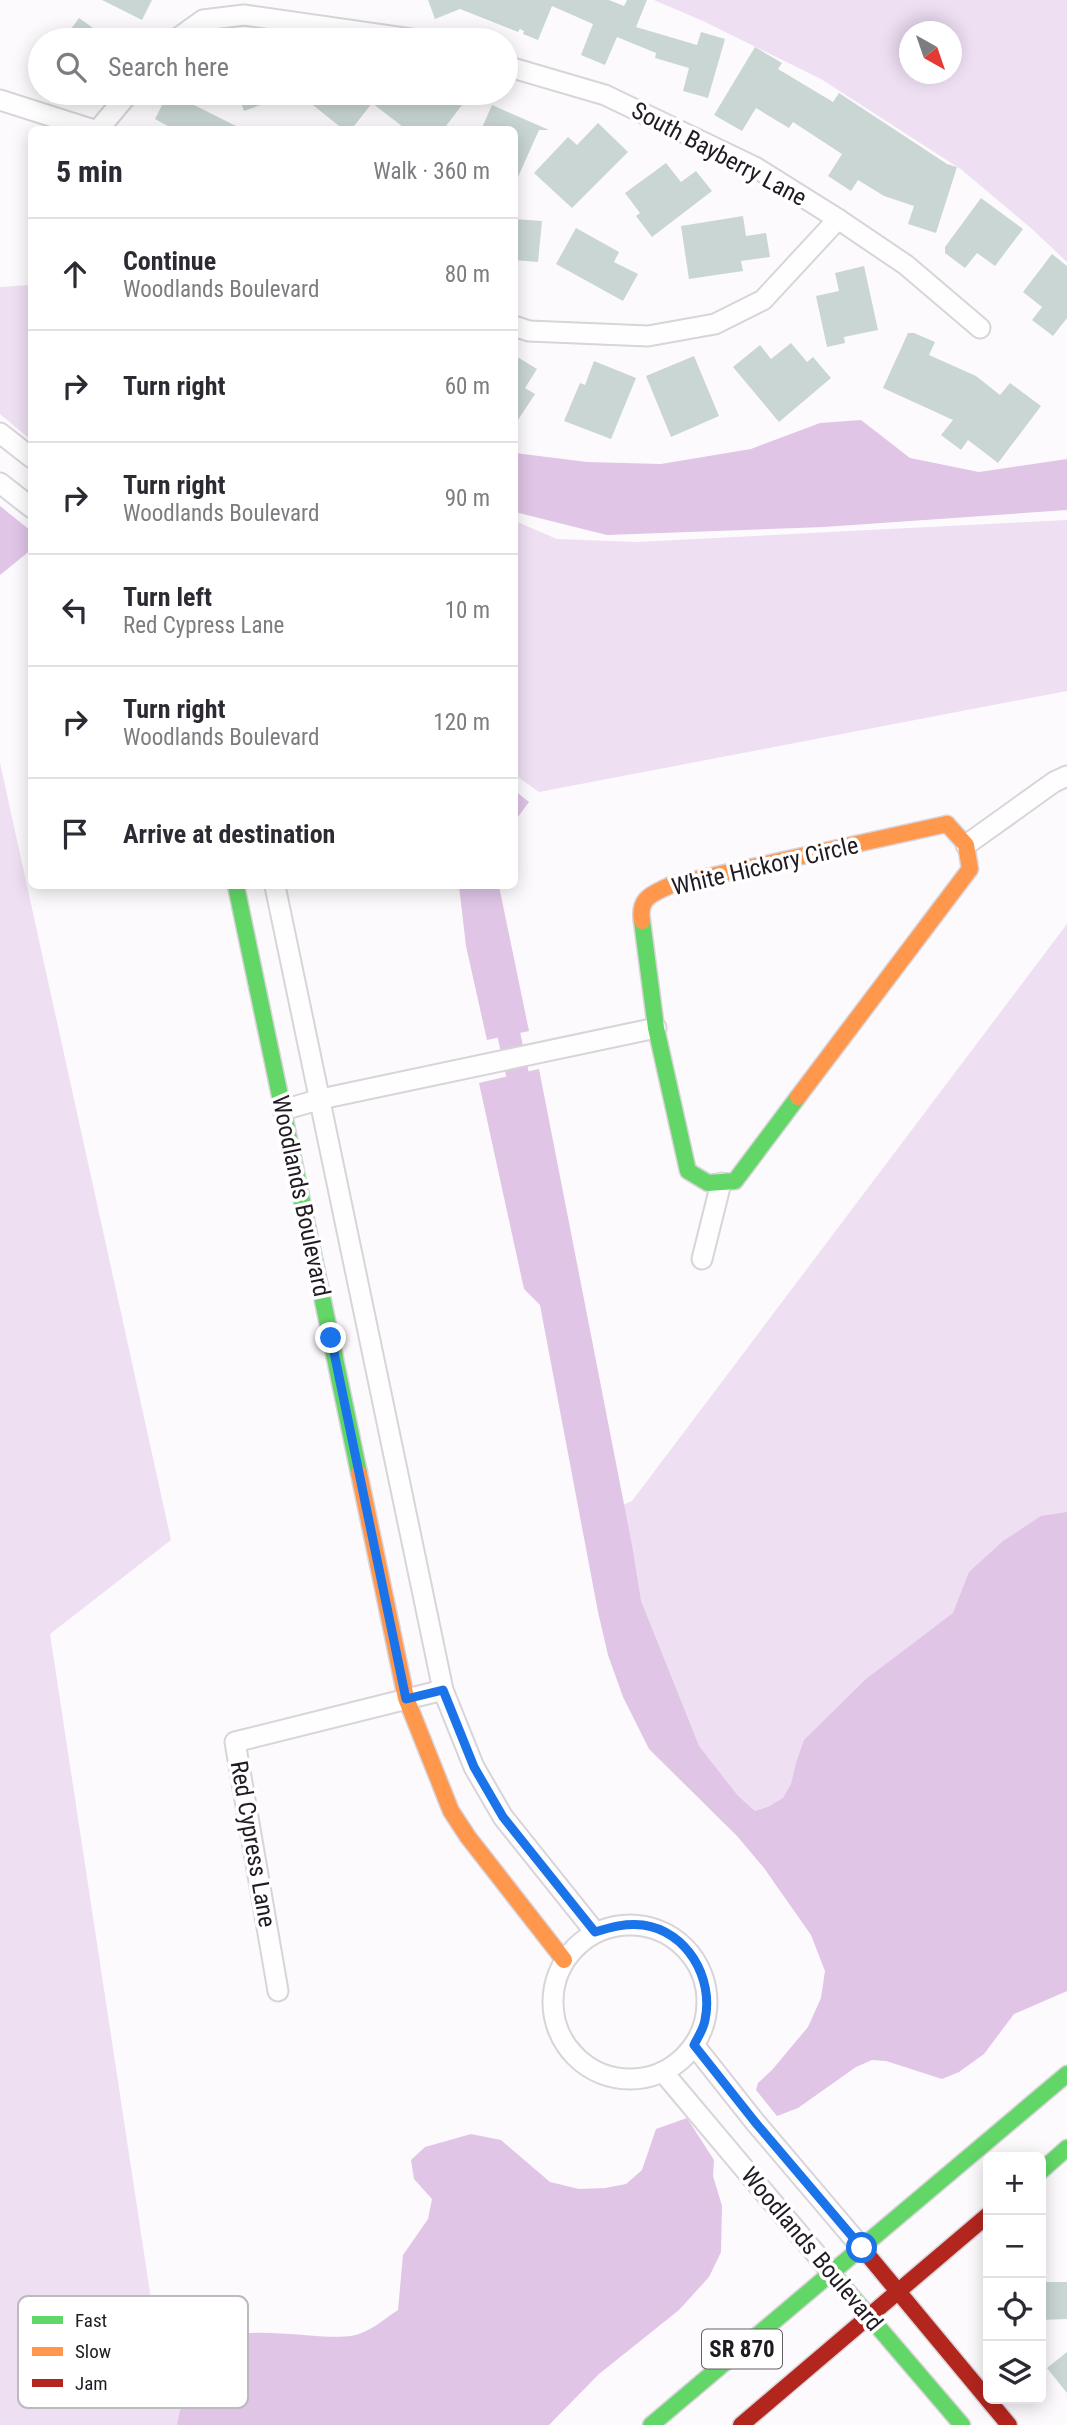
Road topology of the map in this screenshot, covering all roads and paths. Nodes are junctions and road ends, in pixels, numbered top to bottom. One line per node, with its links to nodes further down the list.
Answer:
1 (192, 28): 2 (street)
2 (334, 28)
3 (518, 70): 8 (street, South Bayberry Lane)
4 (0, 100): 6 (street)
5 (118, 105): 7 (street)
6 (83, 126)
7 (100, 126)
8 (838, 219): 9 (street); 10 (street, South Bayberry Lane)
9 (518, 327)
10 (980, 328)
11 (0, 433): 12 (street)
12 (28, 455)
13 (0, 483): 14 (street)
14 (28, 505)
15 (1067, 776): 16 (street)
16 (966, 845): 19 (main road, White Hickory Circle); 22 (main road)
17 (237, 889): 21 (main road, Woodlands Boulevard)
18 (276, 889): 20 (street, Woodlands Boulevard)
19 (656, 1028): 20 (street); 22 (main road, White Hickory Circle)
20 (321, 1099): 21 (street); 24 (street, Woodlands Boulevard)
21 (283, 1110): 25 (main road, Woodlands Boulevard)
22 (721, 1183): 23 (street)
23 (702, 1259)
24 (443, 1690): 25 (street, Red Cypress Lane); 26 (street, Woodlands Boulevard)
25 (406, 1699): 27 (main road, Woodlands Boulevard); 28 (street, Red Cypress Lane)
26 (595, 1932): 27 (street); 29 (street)
27 (564, 1960): 30 (street)
28 (278, 1991)
29 (694, 2045): 30 (street); 35 (street, Woodlands Boulevard)
30 (663, 2072): 36 (street, Woodlands Boulevard)
31 (1067, 2074): 35 (main road, SR 870)
32 (1067, 2148): 33 (main road)
33 (1046, 2167)
34 (983, 2220): 37 (main road, SR 870)
35 (862, 2248): 36 (main road, SR 870); 37 (main road, Woodlands Boulevard)
36 (832, 2273): 38 (main road, Woodlands Boulevard); 39 (main road, SR 870)
37 (899, 2292): 38 (main road, SR 870); 42 (main road, Woodlands Boulevard)
38 (870, 2317): 40 (main road, SR 870); 41 (main road, Woodlands Boulevard)
39 (652, 2425)
40 (741, 2425)
41 (962, 2425)
42 (1009, 2425)

